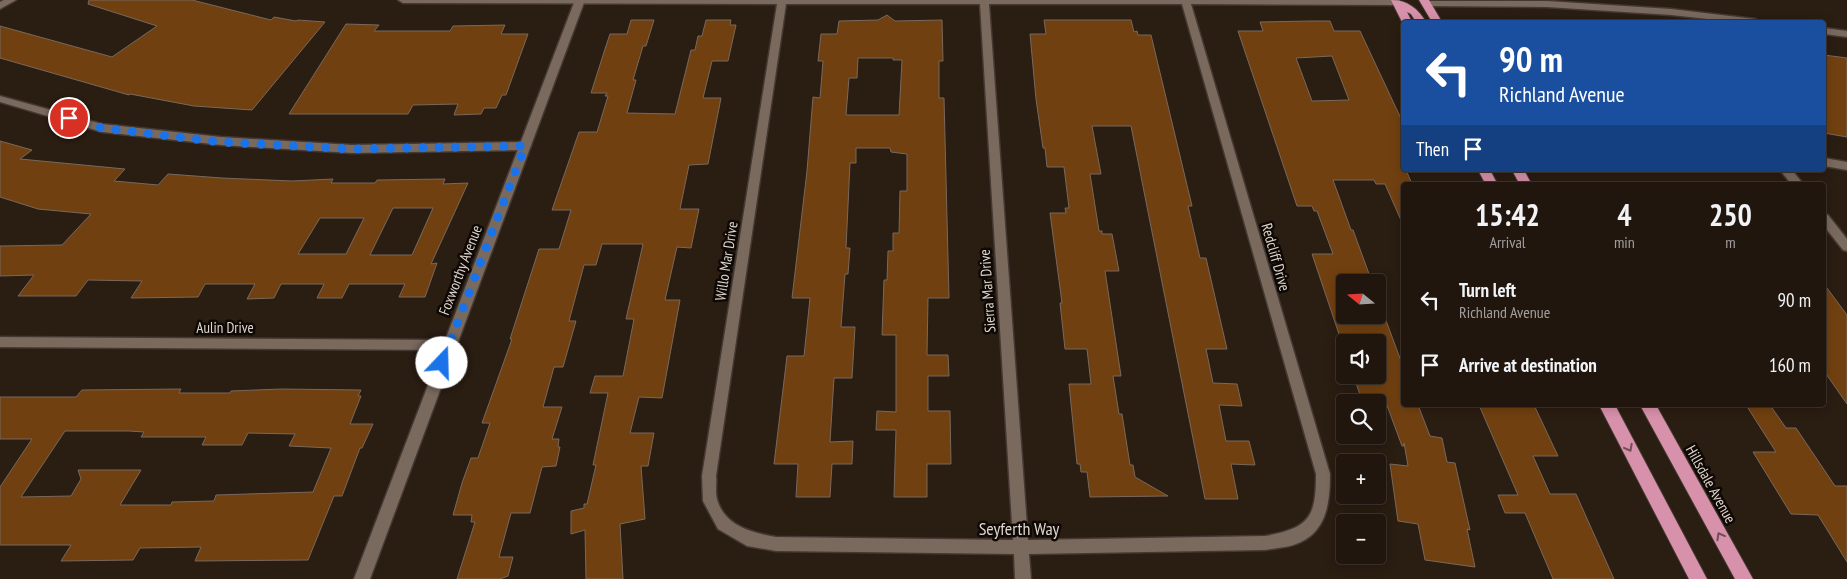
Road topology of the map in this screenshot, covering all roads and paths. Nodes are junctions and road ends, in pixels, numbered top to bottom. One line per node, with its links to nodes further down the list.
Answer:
1 (11, 0): 10 (street)
2 (403, 0): 3 (street)
3 (579, 0): 5 (street); 18 (street, Foxworthy Avenue)
4 (1415, 0): 9 (highway)
5 (782, 1): 6 (street); 30 (street, Willo Mar Drive)
6 (984, 1): 7 (street); 31 (street, Sierra Mar Drive)
7 (1185, 1): 8 (street); 29 (street, Redcliff Drive)
8 (1396, 1): 11 (highway); 12 (highway)
9 (1425, 2): 13 (highway); 14 (street)
10 (0, 6)
11 (1407, 20)
12 (1420, 20)
13 (1436, 20)
14 (1738, 20)
15 (1826, 31): 16 (street)
16 (1847, 34)
17 (0, 99): 18 (street)
18 (525, 146): 26 (street, Foxworthy Avenue)
19 (1826, 162): 20 (street)
20 (1847, 166)
21 (1788, 172): 22 (street)
22 (1796, 182)
23 (1826, 221): 24 (street)
24 (1847, 247)
25 (0, 342): 26 (street, Aulin Drive)
26 (449, 345): 32 (street, Foxworthy Avenue)
27 (1608, 407): 34 (highway, one-way to 34)
28 (1649, 407): 35 (highway, Hillsdale Avenue, one-way to 28)
29 (1314, 523): 31 (street, Seyferth Way)
30 (723, 524): 31 (street, Seyferth Way)
31 (1021, 547): 33 (street, Sierra Mar Drive)
32 (362, 579)
33 (1023, 579)
34 (1698, 579)
35 (1744, 579)

